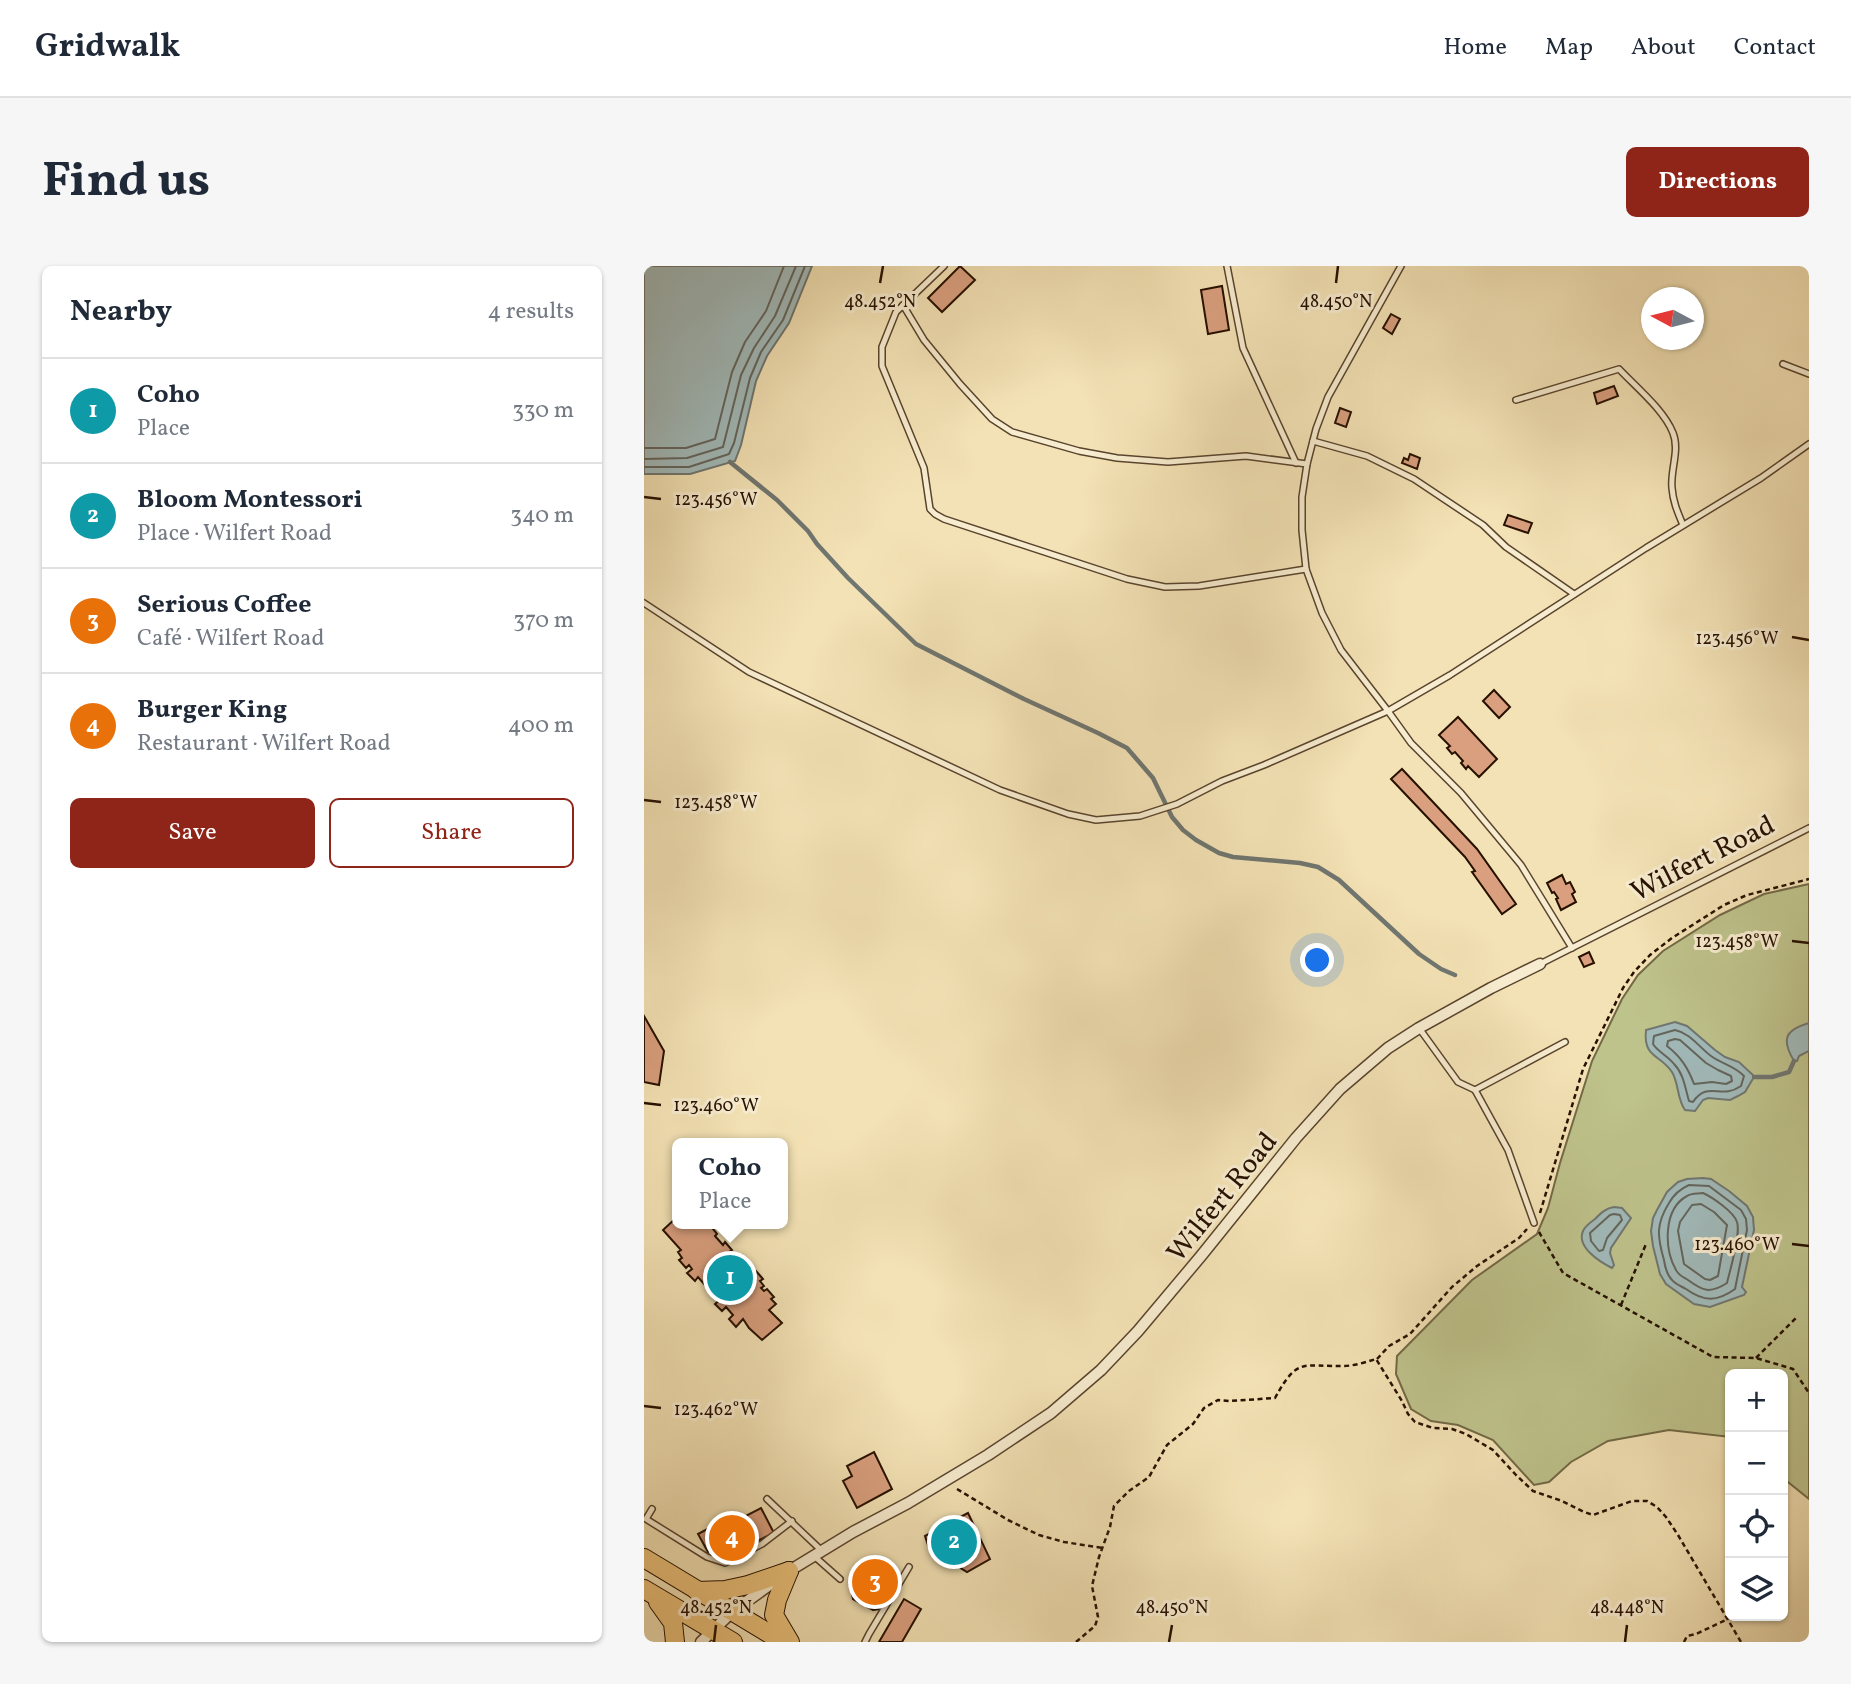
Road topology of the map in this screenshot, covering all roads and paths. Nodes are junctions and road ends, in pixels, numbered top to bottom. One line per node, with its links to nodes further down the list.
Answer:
1 (944, 266): 4 (lane)
2 (1227, 266): 10 (lane)
3 (1401, 266): 8 (lane)
4 (903, 304): 10 (lane); 13 (lane)
5 (1783, 364): 6 (lane)
6 (1809, 374)
7 (1516, 400): 12 (lane)
8 (1313, 441): 11 (lane); 14 (lane)
9 (1809, 444): 12 (lane)
10 (1296, 463): 11 (lane)
11 (1307, 464): 13 (lane)
12 (1683, 525): 14 (lane)
13 (1307, 569): 16 (lane)
14 (1574, 594): 16 (lane)
15 (644, 603): 16 (lane)
16 (1388, 711): 19 (lane)
17 (1809, 828): 19 (lane, Wilfert Road)
18 (1809, 879): 24 (path)
19 (1572, 948): 20 (lane, Wilfert Road)
20 (1540, 964): 21 (street, Wilfert Road)
21 (1419, 1028): 23 (lane); 31 (street, Wilfert Road)
22 (1565, 1042): 23 (lane)
23 (1475, 1090): 24 (lane)
24 (1534, 1223): 26 (path); 29 (path)
25 (1646, 1244): 26 (path)
26 (1621, 1306): 28 (path)
27 (1798, 1316): 28 (path)
28 (1756, 1357): 30 (path)
29 (1376, 1359): 35 (path); 44 (path)
30 (1809, 1393)
31 (945, 1481): 35 (path); 36 (street, Wilfert Road)
32 (767, 1499): 34 (lane)
33 (652, 1509): 34 (lane)
34 (792, 1521): 36 (lane)
35 (1103, 1548): 53 (path)
36 (818, 1554): 39 (street, Wilfert Road); 40 (lane)
37 (644, 1558): 42 (main road)
38 (909, 1567): 52 (lane)
39 (789, 1571): 42 (main road); 43 (street, Wilfert Road); 51 (main road)
40 (840, 1579)
41 (648, 1591): 47 (main road); 48 (main road)
42 (697, 1591): 43 (main road)
43 (732, 1612): 47 (street, Wilfert Road); 50 (main road)
44 (1725, 1614)
45 (1725, 1620): 54 (path)
46 (1729, 1621): 55 (path)
47 (707, 1636): 49 (main road)
48 (676, 1642)
49 (733, 1642)
50 (783, 1642)
51 (790, 1642)
52 (865, 1642)
53 (1076, 1642)
54 (1684, 1642)
55 (1741, 1642)

